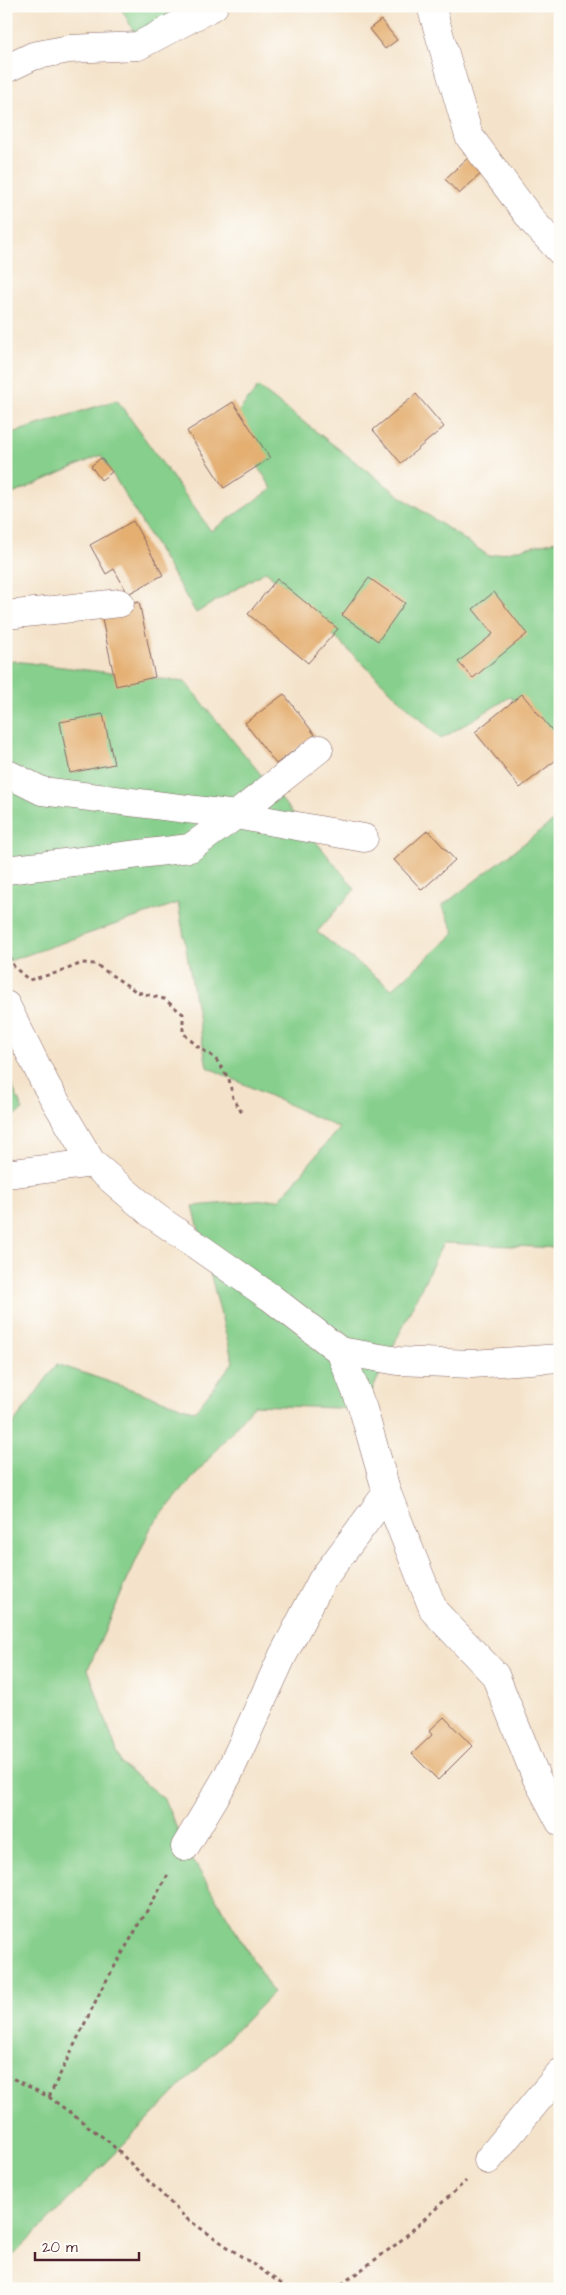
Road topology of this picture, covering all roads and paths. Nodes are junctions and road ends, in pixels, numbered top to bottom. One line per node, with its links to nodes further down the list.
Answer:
1 (214, 6): 3 (street)
2 (431, 6): 4 (street)
3 (6, 69)
4 (560, 251)
5 (120, 603): 6 (street)
6 (6, 615)
7 (319, 749): 9 (street)
8 (6, 773): 9 (street)
9 (236, 815): 10 (street); 11 (street)
10 (364, 838)
11 (6, 870)
12 (6, 949): 14 (path)
13 (6, 1005): 15 (street)
14 (242, 1112)
15 (92, 1163): 16 (street); 17 (street)
16 (6, 1174)
17 (340, 1351): 18 (street); 19 (street)
18 (560, 1358)
19 (387, 1493): 20 (street); 21 (street)
20 (560, 1822)
21 (185, 1847): 24 (path)
22 (560, 2073): 25 (street)
23 (6, 2075): 24 (path)
24 (49, 2097): 26 (path)
25 (488, 2160): 27 (path)
26 (289, 2289)
27 (334, 2289)

